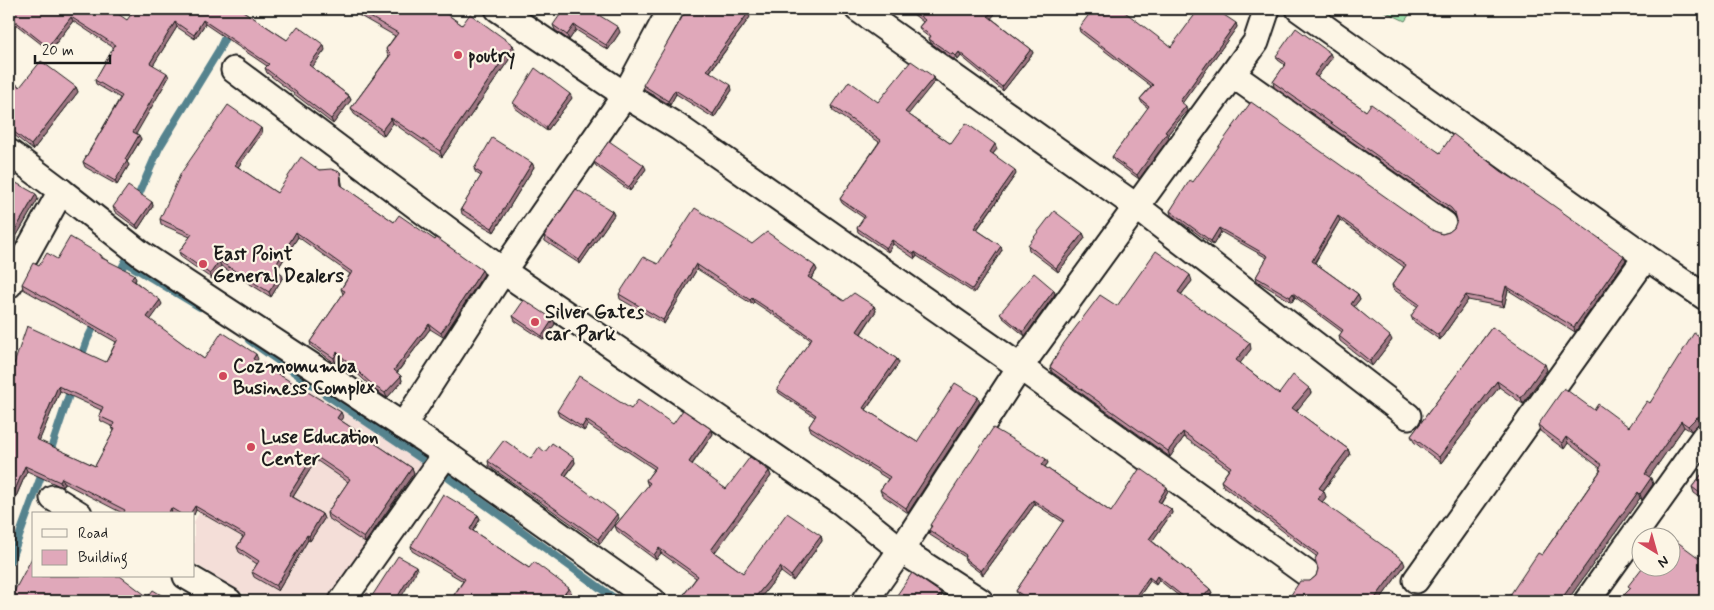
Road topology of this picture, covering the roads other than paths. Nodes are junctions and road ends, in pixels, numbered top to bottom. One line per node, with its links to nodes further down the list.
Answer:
1 (498, 9): 8 (street)
2 (671, 9): 8 (street)
3 (858, 9): 11 (street)
4 (1267, 9): 7 (street)
5 (1298, 9): 13 (street)
6 (234, 70): 14 (street)
7 (1233, 75): 11 (street); 12 (street)
8 (625, 95): 14 (street); 17 (street)
9 (9, 152): 10 (street)
10 (61, 191): 15 (street); 19 (street)
11 (1137, 207): 17 (street); 18 (street)
12 (1444, 224)
13 (1646, 257): 16 (street); 27 (street)
14 (504, 271): 19 (street); 24 (street)
15 (9, 285)
16 (1705, 297)
17 (1020, 367): 24 (street); 25 (street)
18 (1408, 416)
19 (403, 426): 21 (street)
20 (1705, 436): 33 (street)
21 (446, 454): 29 (street); 30 (street)
22 (53, 498): 23 (street)
23 (76, 512)
24 (902, 550): 31 (street); 32 (street)
25 (1306, 573)
26 (189, 578): 28 (street)
27 (1416, 580)
28 (229, 601)
29 (342, 601)
30 (653, 601)
31 (865, 601)
32 (980, 601)
33 (1587, 601)

